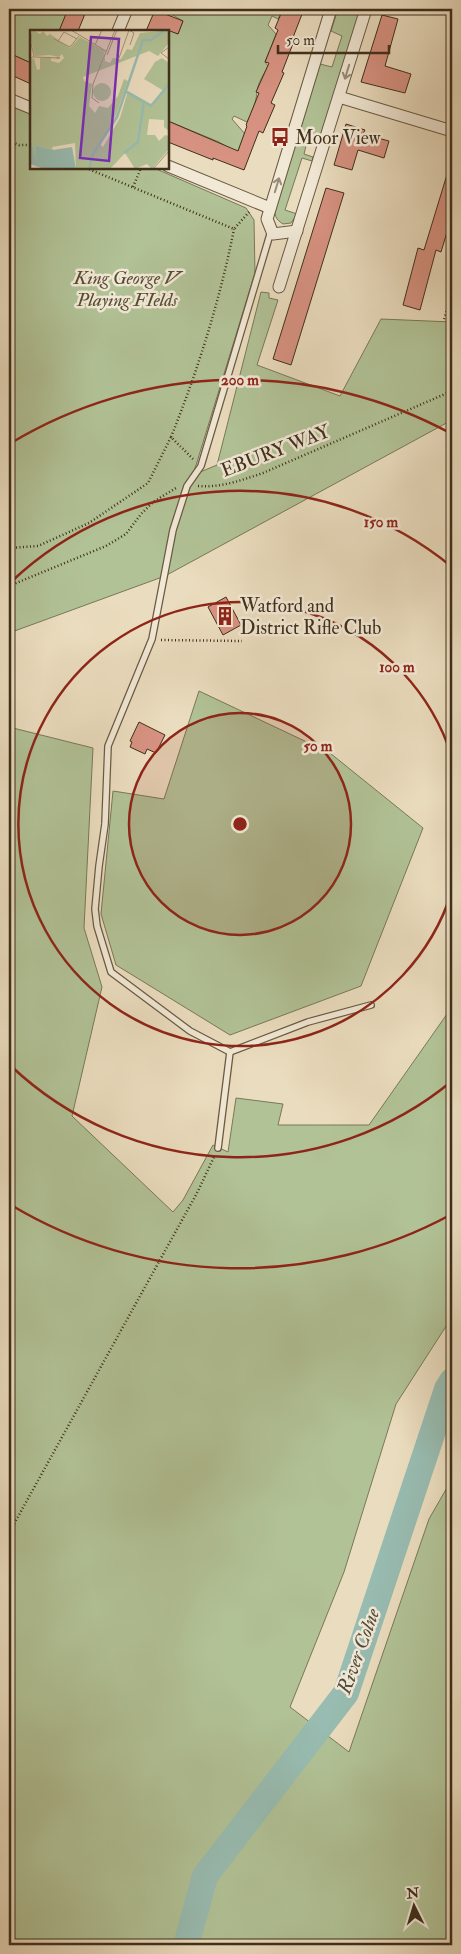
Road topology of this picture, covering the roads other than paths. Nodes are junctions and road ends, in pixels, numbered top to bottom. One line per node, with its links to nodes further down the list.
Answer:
1 (127, 9): 4 (street)
2 (331, 9): 10 (street, one-way to 2)
3 (366, 9): 5 (street, one-way to 5)
4 (118, 30)
5 (339, 97): 8 (street); 12 (street)
6 (9, 98): 7 (street)
7 (30, 108)
8 (452, 131)
9 (169, 166): 10 (street)
10 (270, 208): 11 (street)
11 (271, 231): 12 (street); 15 (lane)
12 (297, 231): 13 (street)
13 (279, 288)
14 (371, 1005): 15 (lane)
15 (230, 1052): 16 (lane)
16 (218, 1148)

